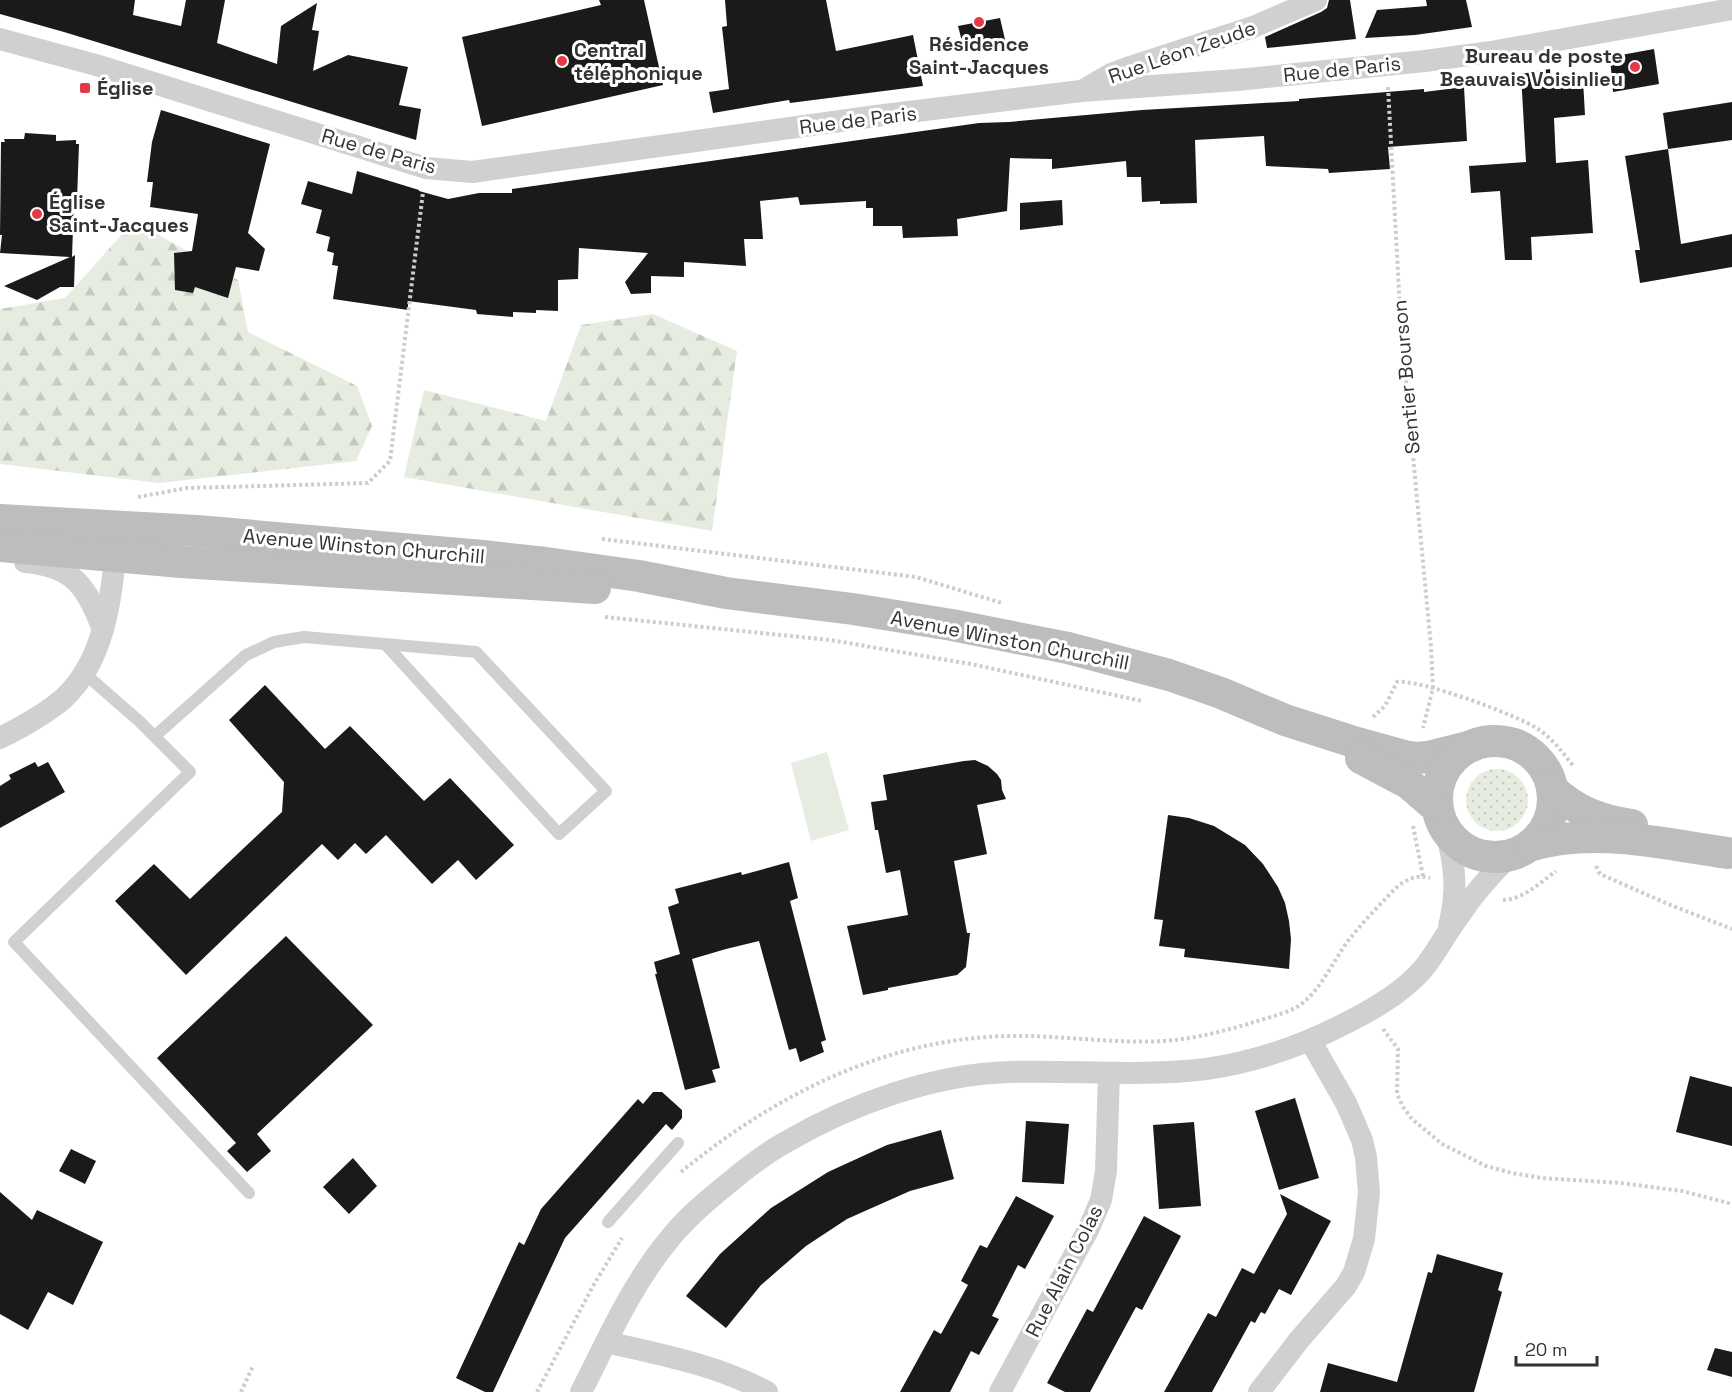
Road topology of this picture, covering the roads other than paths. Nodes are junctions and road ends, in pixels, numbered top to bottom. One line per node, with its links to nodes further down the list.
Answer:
1 (1316, 0): 4 (street, Rue Léon Zeude)
2 (1732, 9): 4 (street, Rue de Paris)
3 (0, 39): 4 (street, Rue de Paris)
4 (1081, 91)
5 (0, 520): 6 (main road, Avenue Winston Churchill)
6 (117, 542): 7 (main road, Avenue Winston Churchill); 9 (street); 12 (main road, Avenue Winston Churchill)
7 (0, 546)
8 (0, 560): 9 (street)
9 (103, 630): 11 (street)
10 (386, 645): 10 (lane); 13 (lane)
11 (84, 673): 13 (lane); 14 (street)
12 (1285, 720): 15 (main road, Avenue Winston Churchill); 17 (main road, Avenue Winston Churchill)
13 (155, 736): 24 (lane)
14 (0, 738)
15 (1472, 746): 16 (main road); 17 (main road)
16 (1552, 789): 18 (main road); 19 (main road)
17 (1431, 819): 18 (main road); 20 (street)
18 (1520, 851): 19 (main road); 20 (street)
19 (1730, 854)
20 (1447, 933): 21 (street)
21 (1310, 1040): 22 (street); 30 (street)
22 (1109, 1073): 26 (street); 29 (street, Rue Alain Colas)
23 (678, 1143): 25 (lane)
24 (249, 1193)
25 (608, 1222)
26 (606, 1342): 27 (street); 28 (street)
27 (581, 1392)
28 (767, 1392)
29 (1000, 1392)
30 (1258, 1392)

